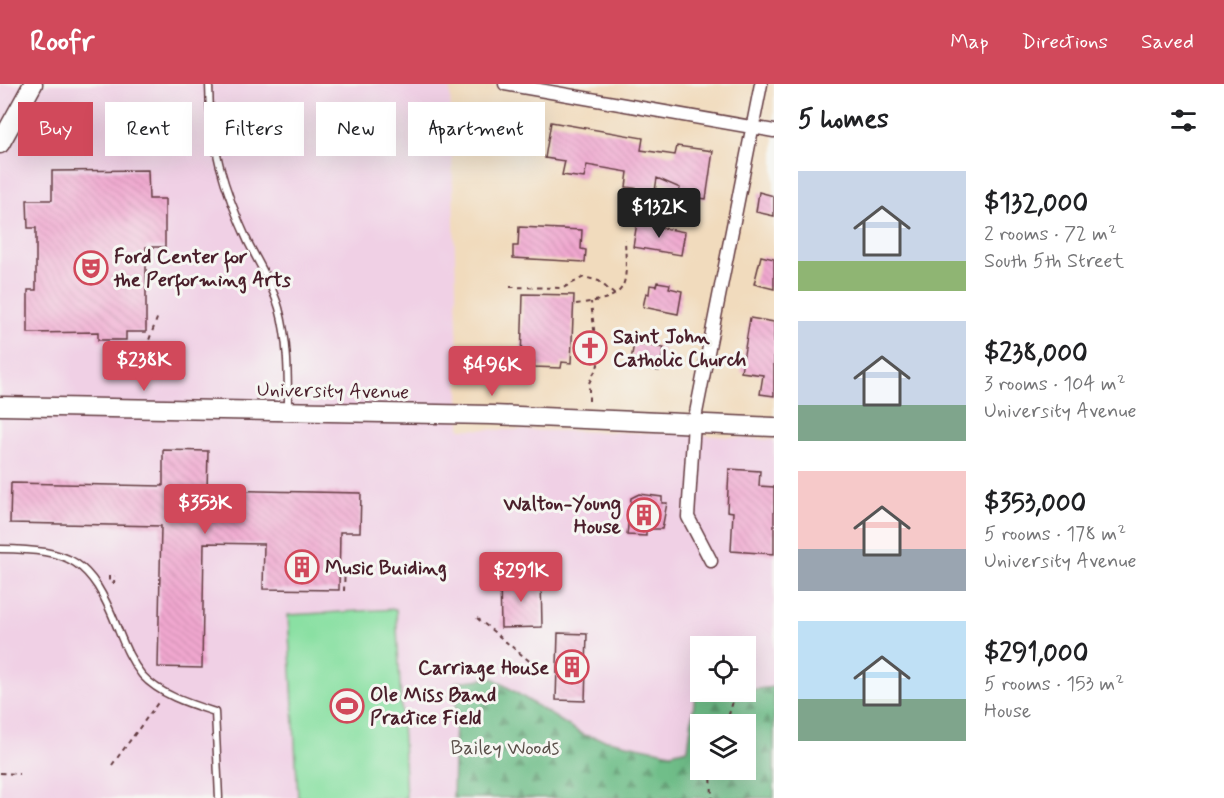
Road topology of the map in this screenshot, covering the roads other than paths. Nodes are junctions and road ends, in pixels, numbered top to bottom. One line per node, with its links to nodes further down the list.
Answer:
1 (33, 84): 7 (street)
2 (209, 84): 9 (lane)
3 (505, 84): 5 (street)
4 (760, 84): 5 (street)
5 (752, 127): 6 (street); 10 (street)
6 (774, 131)
7 (0, 144)
8 (0, 406): 9 (street, University Avenue)
9 (288, 411): 10 (street, University Avenue)
10 (693, 423): 11 (street, University Avenue); 13 (street)
11 (774, 427)
12 (0, 549): 14 (lane)
13 (711, 561)
14 (219, 798)

